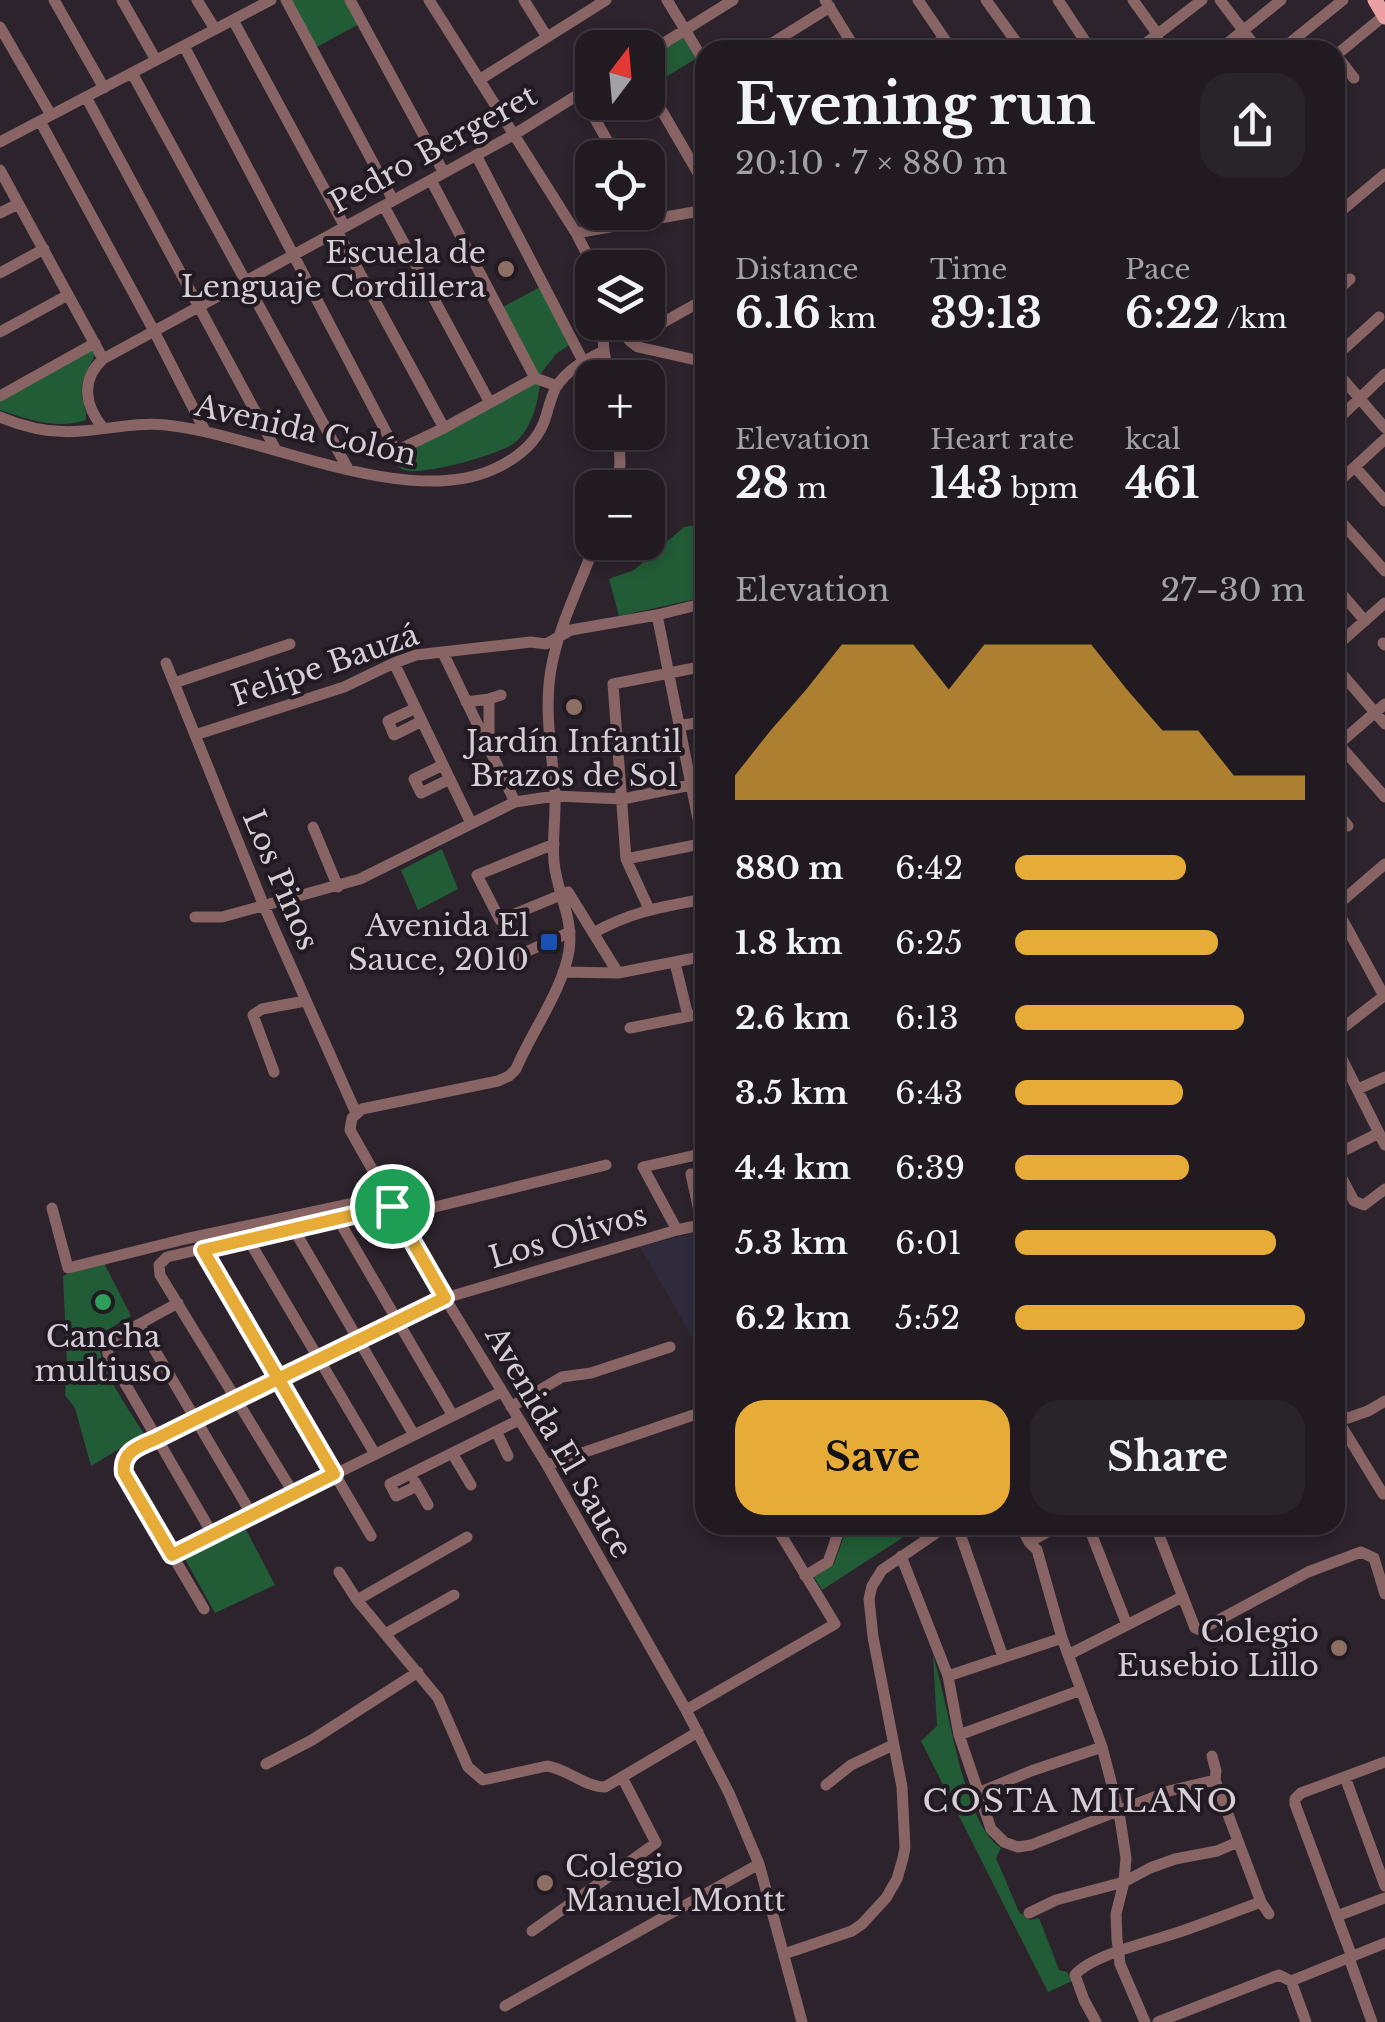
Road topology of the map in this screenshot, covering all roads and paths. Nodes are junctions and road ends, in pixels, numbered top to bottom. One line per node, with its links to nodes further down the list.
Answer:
1 (54, 0): 49 (street)
2 (122, 0): 44 (street)
3 (197, 0): 25 (street)
4 (286, 0): 62 (street)
5 (350, 0): 59 (street)
6 (429, 0): 48 (street)
7 (524, 0): 28 (street)
8 (606, 0): 28 (street)
9 (667, 0): 26 (street)
10 (733, 0): 26 (street)
11 (986, 0): 33 (street)
12 (1058, 0): 34 (street)
13 (1133, 0): 35 (street)
14 (1220, 0): 27 (street)
15 (1281, 0): 27 (street)
16 (1344, 0): 39 (street)
17 (1374, 0): 22 (main road)
18 (268, 1): 23 (street)
19 (921, 1): 29 (street)
20 (1200, 1): 36 (street)
21 (827, 4): 30 (street); 31 (street)
22 (1385, 16): 43 (street)
23 (233, 20): 25 (street); 68 (street)
24 (0, 27): 53 (street)
25 (215, 30): 41 (street)
26 (684, 30): 40 (street); 42 (street)
27 (1242, 30): 37 (street); 38 (street)
28 (547, 37): 48 (street)
29 (943, 38): 32 (street)
30 (775, 40)
31 (850, 40)
32 (940, 40)
33 (1015, 40)
34 (1084, 40)
35 (1147, 40)
36 (1153, 40)
37 (1230, 40)
38 (1250, 40)
39 (1294, 40)
40 (665, 42)
41 (184, 46): 44 (street); 73 (street)
42 (695, 47)
43 (1345, 49)
44 (156, 60): 46 (street)
45 (1345, 67): 47 (street)
46 (132, 72): 49 (street); 76 (street)
47 (1354, 78)
48 (480, 80): 54 (street)
49 (104, 88): 50 (street)
50 (86, 97): 53 (street); 80 (street)
51 (575, 97): 54 (street, Pedro Bergeret)
52 (665, 116): 57 (street)
53 (46, 118): 55 (street); 82 (street)
54 (515, 134): 56 (street, Pedro Bergeret); 70 (street)
55 (0, 142)
56 (476, 156): 59 (street, Pedro Bergeret); 91 (street)
57 (695, 167)
58 (0, 170): 63 (street)
59 (444, 173): 61 (street, Pedro Bergeret)
60 (1385, 174): 64 (street)
61 (431, 180): 62 (street, Pedro Bergeret); 95 (street)
62 (388, 203): 68 (street, Pedro Bergeret); 100 (street)
63 (18, 204): 66 (street); 71 (street)
64 (1345, 208)
65 (695, 211): 67 (street)
66 (0, 213)
67 (665, 213)
68 (341, 229): 73 (street, Pedro Bergeret); 104 (street)
69 (588, 230): 70 (street)
70 (576, 233): 72 (street)
71 (44, 249): 74 (street); 78 (street)
72 (585, 250)
73 (294, 255): 76 (street, Pedro Bergeret); 109 (street)
74 (0, 273)
75 (1350, 279): 77 (street)
76 (247, 280): 80 (street, Pedro Bergeret); 111 (street)
77 (1345, 284)
78 (68, 295): 83 (street); 86 (street)
79 (695, 305): 85 (street)
80 (200, 306): 82 (street, Pedro Bergeret); 108 (street)
81 (1380, 317): 87 (street)
82 (154, 331): 89 (street, Pedro Bergeret); 106 (street)
83 (0, 332)
84 (603, 340): 88 (street)
85 (630, 341): 90 (street)
86 (95, 343): 89 (street); 98 (street)
87 (1345, 349)
88 (604, 351): 91 (street, Avenida Colón); 92 (street)
89 (103, 358): 103 (street)
90 (695, 358)
91 (583, 360)
92 (606, 360)
93 (575, 366): 97 (street, Avenida Colón)
94 (1385, 374): 99 (street)
95 (535, 378): 97 (street); 100 (street)
96 (1345, 382): 99 (street)
97 (557, 386): 113 (street, Avenida Colón)
98 (0, 396)
99 (1360, 399): 101 (street); 105 (street)
100 (490, 403): 104 (street)
101 (1345, 413)
102 (0, 417): 103 (street, Avenida Colón)
103 (103, 428): 106 (street, Avenida Colón)
104 (444, 428): 109 (street)
105 (1385, 428)
106 (205, 431): 108 (street, Avenida Colón)
107 (1385, 440): 110 (street)
108 (276, 450): 111 (street, Avenida Colón)
109 (396, 451): 113 (street)
110 (1355, 466): 112 (street); 114 (street)
111 (348, 468): 113 (street, Avenida Colón)
112 (1345, 476)
113 (395, 478)
114 (1385, 502)
115 (1345, 526): 117 (street)
116 (589, 560): 124 (street)
117 (1385, 571)
118 (1345, 598): 122 (street)
119 (1385, 604): 122 (street)
120 (695, 605): 121 (street, Felipe Bauzá)
121 (657, 614): 124 (street, Felipe Bauzá); 130 (street)
122 (1365, 621): 123 (street)
123 (1345, 638)
124 (558, 639): 126 (street, Felipe Bauzá); 148 (street)
125 (290, 644): 132 (street)
126 (443, 653): 127 (street, Felipe Bauzá); 133 (street)
127 (394, 663): 134 (street); 140 (street, Felipe Bauzá)
128 (166, 664): 132 (street, Los Pinos)
129 (695, 668): 130 (street)
130 (669, 674): 139 (street); 150 (street)
131 (1345, 675): 135 (street)
132 (174, 684): 140 (street, Los Pinos)
133 (466, 702): 142 (street); 142 (street)
134 (416, 708): 136 (street); 136 (street)
135 (1380, 708): 138 (street); 141 (street)
136 (422, 722): 144 (street)
137 (695, 723): 139 (street)
138 (1385, 724)
139 (679, 726): 147 (street)
140 (195, 735): 165 (street, Los Pinos)
141 (1345, 737)
142 (489, 750): 151 (street)
143 (1345, 754): 149 (street)
144 (444, 765): 145 (street); 145 (street)
145 (450, 779): 153 (street)
146 (695, 784): 147 (street)
147 (691, 785): 150 (street); 152 (street)
148 (555, 796): 150 (street); 151 (street); 157 (street)
149 (1385, 797)
150 (623, 799): 159 (street)
151 (515, 802): 153 (street)
152 (695, 804)
153 (472, 822): 161 (street)
154 (1345, 822): 155 (street)
155 (1348, 826)
156 (313, 827): 161 (street)
157 (554, 844): 162 (street); 162 (street)
158 (695, 848): 159 (street)
159 (626, 859): 166 (street)
160 (1383, 870): 163 (street)
161 (338, 887): 165 (street)
162 (562, 894): 169 (street); 170 (street)
163 (1345, 898)
164 (695, 901): 166 (street)
165 (264, 906): 167 (street); 177 (street, Los Pinos)
166 (649, 909): 170 (street)
167 (195, 917)
168 (1345, 924): 176 (street)
169 (570, 932): 171 (street); 174 (street)
170 (594, 933): 175 (street)
171 (517, 956)
172 (695, 958): 173 (street)
173 (675, 963): 175 (street); 179 (street)
174 (564, 972): 175 (street); 186 (street)
175 (618, 973)
176 (1384, 996): 180 (street)
177 (305, 1001): 183 (street); 186 (street, Los Pinos)
178 (695, 1015): 179 (street)
179 (688, 1016): 181 (street)
180 (1345, 1026)
181 (630, 1028)
182 (1345, 1064): 185 (street)
183 (274, 1072)
184 (1385, 1077): 185 (street)
185 (1358, 1089): 187 (street)
186 (356, 1113): 196 (street, Avenida El Sauce)
187 (1379, 1133): 188 (street); 189 (street)
188 (1385, 1145)
189 (1345, 1150)
190 (695, 1155): 201 (street)
191 (606, 1164): 196 (street)
192 (691, 1174): 195 (street)
193 (1345, 1185): 194 (street)
194 (1385, 1189)
195 (695, 1191)
196 (393, 1206): 197 (street); 198 (street); 204 (street, Avenida El Sauce)
197 (52, 1208)
198 (338, 1219): 200 (street); 206 (street)
199 (695, 1226): 201 (street, Los Olivos)
200 (293, 1228): 202 (street); 208 (street)
201 (678, 1230): 204 (street, Los Olivos)
202 (248, 1239): 203 (street); 210 (street)
203 (203, 1250): 205 (street); 211 (street)
204 (445, 1298): 206 (street, Los Olivos); 212 (street, Avenida El Sauce)
205 (178, 1302): 207 (street); 213 (street)
206 (397, 1321): 208 (street, Los Olivos); 217 (street)
207 (140, 1325): 219 (street); 224 (street)
208 (359, 1340): 210 (street, Los Olivos); 223 (street)
209 (670, 1347): 215 (street)
210 (319, 1359): 211 (street, Los Olivos); 226 (street)
211 (278, 1379): 213 (street, Los Olivos); 229 (street)
212 (501, 1392): 215 (street, Avenida El Sauce); 217 (street)
213 (236, 1399): 219 (street, Los Olivos); 233 (street)
214 (1385, 1401): 218 (street)
215 (511, 1407): 220 (street, Avenida El Sauce)
216 (695, 1414): 228 (street)
217 (453, 1416): 223 (street)
218 (1345, 1416)
219 (196, 1419): 224 (street, Los Olivos); 236 (street)
220 (518, 1420): 221 (street); 228 (street, Avenida El Sauce)
221 (496, 1431): 225 (street); 227 (street)
222 (1345, 1432): 234 (street)
223 (414, 1435): 226 (street)
224 (156, 1439): 237 (street); 247 (street, Los Olivos)
225 (452, 1453): 230 (street); 231 (street)
226 (376, 1454): 229 (street)
227 (508, 1456)
228 (547, 1466): 264 (street, Avenida El Sauce)
229 (334, 1474): 233 (street); 244 (street)
230 (410, 1474): 232 (street); 232 (street)
231 (471, 1485)
232 (417, 1486): 235 (street)
233 (294, 1494): 236 (street)
234 (1383, 1494)
235 (428, 1504)
236 (252, 1515): 237 (street)
237 (213, 1535): 247 (street)
238 (781, 1535): 250 (street)
239 (838, 1535): 250 (street)
240 (933, 1535): 248 (street)
241 (961, 1535): 260 (street)
242 (1092, 1535): 256 (street)
243 (1160, 1535): 253 (street)
244 (371, 1536)
245 (467, 1538): 254 (street)
246 (1036, 1538): 258 (street)
247 (172, 1555): 255 (street, Los Olivos)
248 (901, 1556): 262 (street); 267 (street)
249 (339, 1572): 254 (street)
250 (805, 1576): 264 (street)
251 (1385, 1594): 253 (street)
252 (454, 1595): 257 (street)
253 (1182, 1597): 256 (street)
254 (357, 1600): 257 (street)
255 (204, 1609)
256 (1127, 1624): 259 (street)
257 (385, 1634): 261 (street)
258 (1062, 1638): 259 (street); 260 (street)
259 (1068, 1654): 263 (street)
260 (1004, 1658): 262 (street)
261 (418, 1672): 271 (street); 272 (street)
262 (948, 1676): 266 (street)
263 (1080, 1690): 266 (street); 268 (street)
264 (686, 1710): 265 (street, Avenida El Sauce)
265 (698, 1732): 272 (street); 279 (street, Avenida El Sauce)
266 (959, 1735): 276 (street)
267 (892, 1745): 275 (street); 290 (street)
268 (1102, 1747): 276 (street); 277 (street)
269 (1212, 1756): 274 (street)
270 (1385, 1762): 273 (street)
271 (266, 1764)
272 (622, 1776): 287 (street)
273 (1344, 1777): 281 (street); 286 (street)
274 (1216, 1780): 277 (street); 278 (street)
275 (826, 1785)
276 (978, 1793): 277 (street)
277 (1119, 1812): 280 (street)
278 (1238, 1842): 280 (street); 283 (street)
279 (759, 1864): 290 (street, Avenida El Sauce); 293 (street)
280 (1124, 1882): 284 (street); 289 (street)
281 (1385, 1886)
282 (1385, 1898): 286 (street)
283 (1261, 1902): 285 (street); 289 (street)
284 (1029, 1913)
285 (1269, 1914)
286 (1337, 1916): 291 (street)
287 (532, 1931)
288 (1385, 1943): 291 (street)
289 (1119, 1952): 295 (street); 296 (street)
290 (784, 1954): 294 (street, Avenida El Sauce)
291 (1350, 1958): 292 (street); 299 (street)
292 (1292, 1981): 297 (street); 298 (street)
293 (505, 2006)
294 (802, 2022)
295 (1096, 2022)
296 (1145, 2022)
297 (1158, 2022)
298 (1306, 2022)
299 (1372, 2022)

